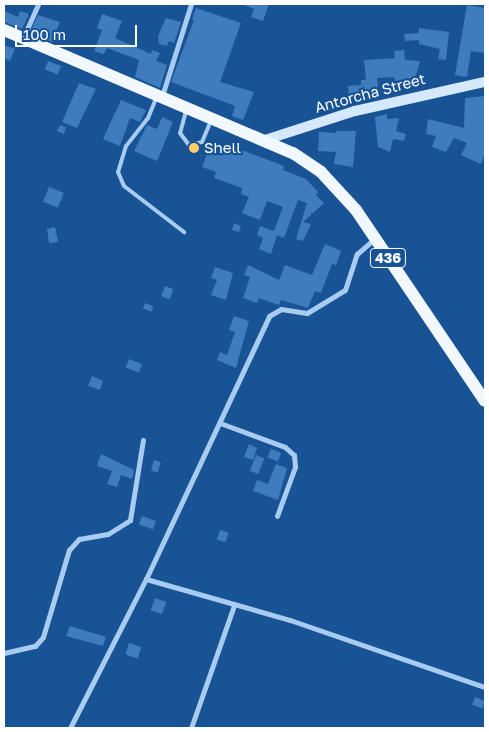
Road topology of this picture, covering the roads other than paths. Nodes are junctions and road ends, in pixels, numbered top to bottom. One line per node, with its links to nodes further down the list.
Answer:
1 (38, 4): 4 (street)
2 (191, 4): 6 (street)
3 (4, 30): 4 (main road, 436)
4 (23, 38): 6 (main road, 436)
5 (485, 82): 9 (main road, Antorcha Street)
6 (159, 97): 7 (main road, 436); 10 (lane)
7 (187, 109): 8 (main road, 436); 8 (lane)
8 (212, 119): 9 (main road, 436)
9 (265, 140): 11 (main road, 436)
10 (184, 232)
11 (374, 238): 12 (main road, 436); 13 (street)
12 (485, 401)
13 (220, 423): 15 (street); 16 (street)
14 (143, 440): 18 (street)
15 (277, 516)
16 (146, 579): 17 (street); 20 (street)
17 (234, 605): 19 (street); 21 (street)
18 (4, 653)
19 (485, 687)
20 (70, 728)
21 (190, 728)

